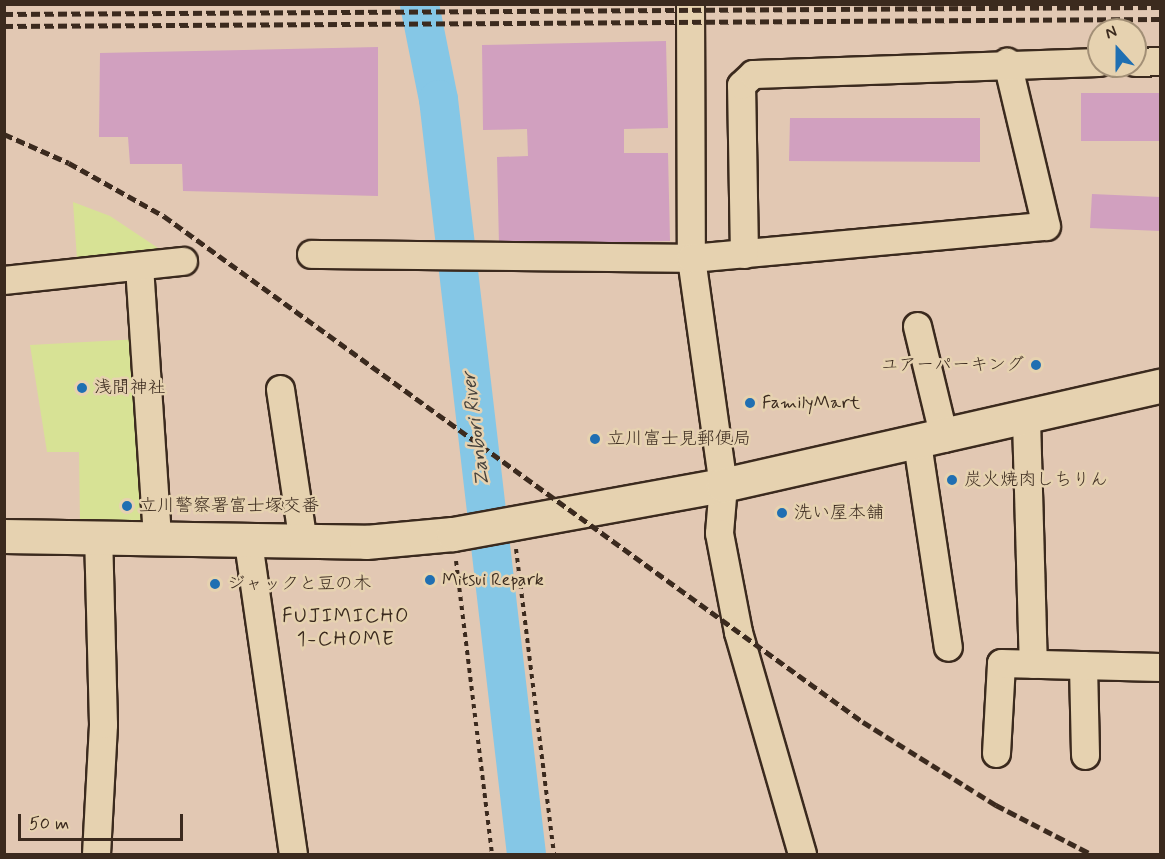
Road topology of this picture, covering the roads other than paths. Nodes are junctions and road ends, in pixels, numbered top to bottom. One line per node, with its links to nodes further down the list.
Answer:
1 (690, 4): 6 (street)
2 (1007, 62): 3 (street); 5 (street); 5 (street)
3 (1087, 62)
4 (311, 254): 6 (street)
5 (744, 254): 6 (street)
6 (691, 258): 15 (street)
7 (183, 261): 8 (street)
8 (139, 266): 9 (street); 18 (street)
9 (4, 280)
10 (916, 326): 14 (street)
11 (1161, 386): 13 (main road)
12 (280, 389): 20 (street)
13 (1026, 419): 14 (main road); 22 (street)
14 (931, 440): 15 (main road); 21 (street)
15 (723, 485): 20 (main road); 29 (street)
16 (4, 536): 17 (main road)
17 (98, 538): 18 (main road); 27 (street)
18 (157, 540): 19 (main road)
19 (248, 542): 20 (main road); 28 (street)
20 (303, 542)
21 (948, 647)
22 (1033, 664): 23 (street); 25 (street)
23 (1083, 665): 24 (street); 26 (street)
24 (1161, 667)
25 (996, 753)
26 (1086, 755)
27 (96, 855)
28 (293, 855)
29 (802, 855)

